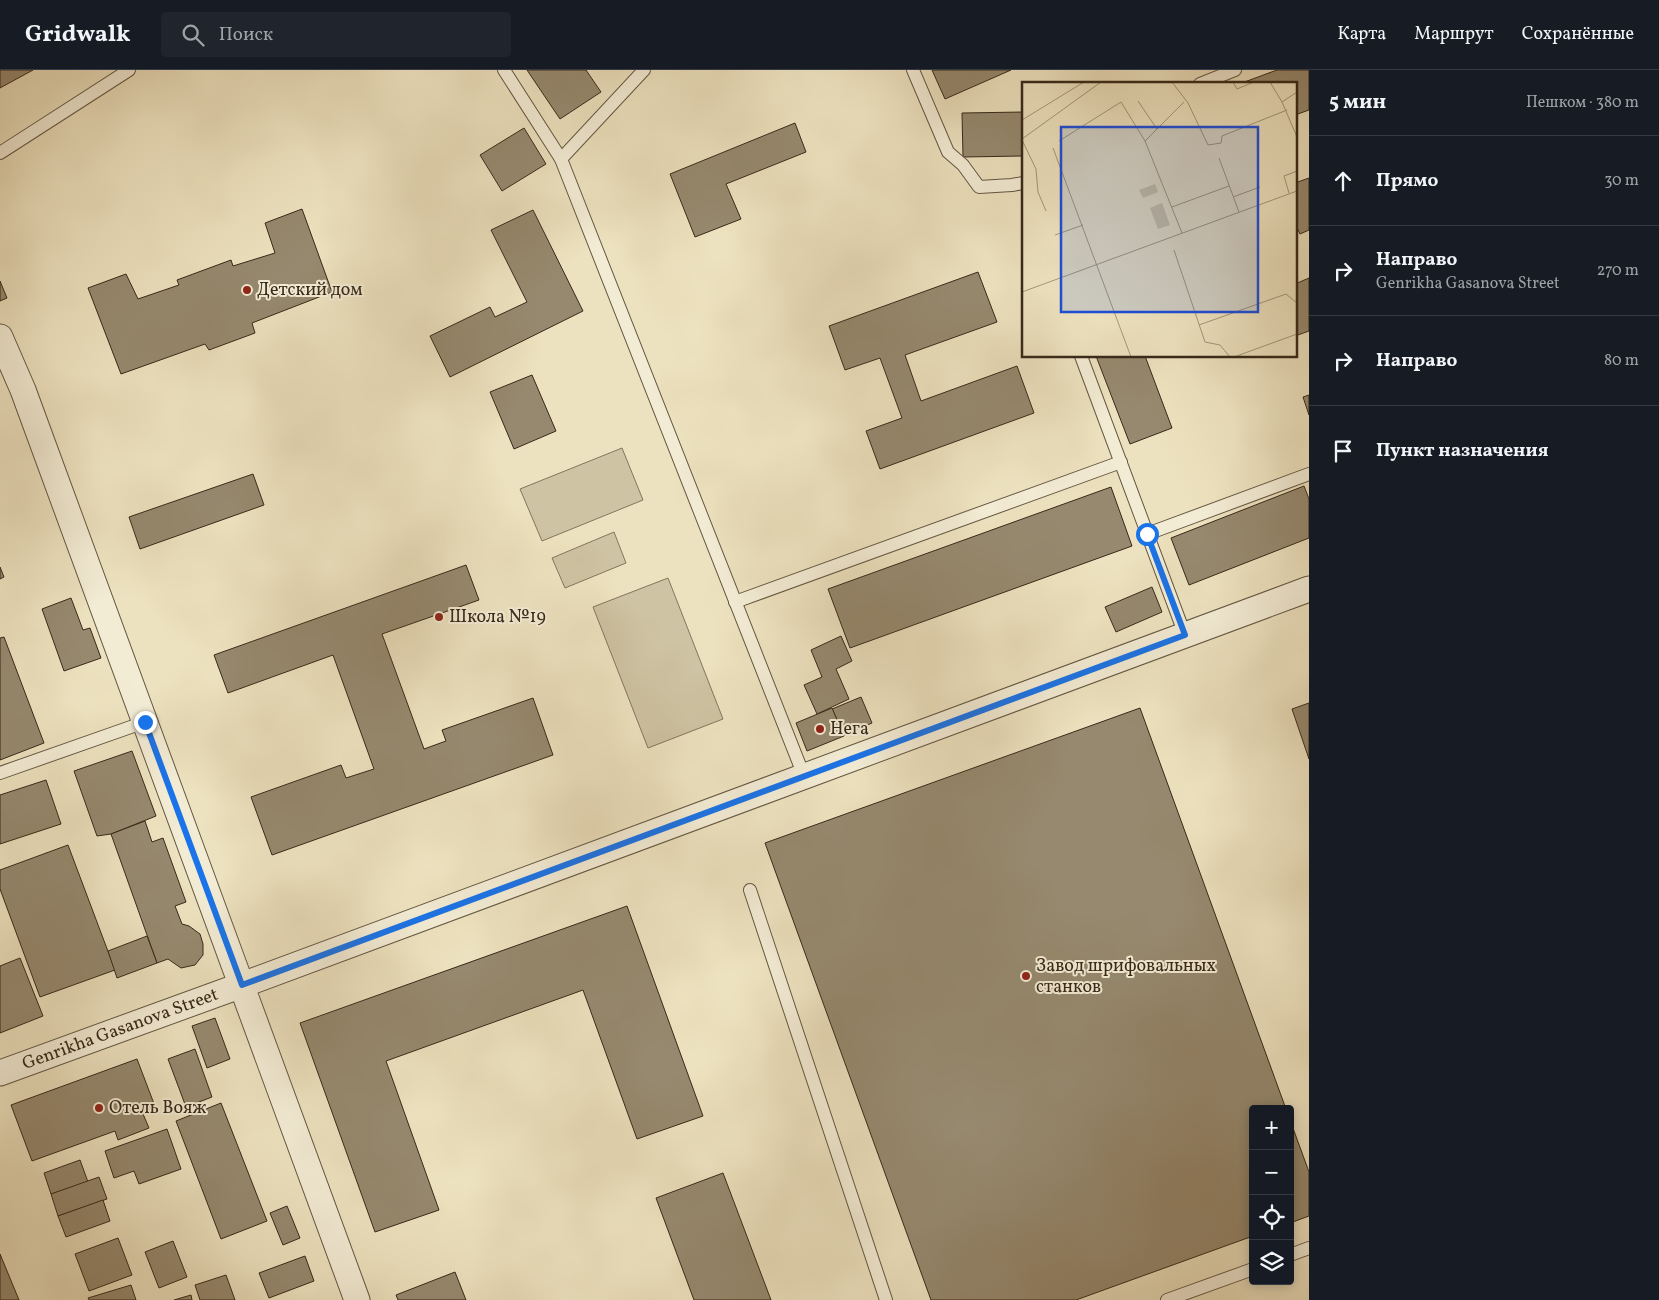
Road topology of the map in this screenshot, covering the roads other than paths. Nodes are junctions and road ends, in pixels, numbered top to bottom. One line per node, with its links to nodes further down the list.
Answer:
1 (129, 70): 7 (lane)
2 (504, 70): 8 (lane)
3 (913, 70): 9 (lane)
4 (1235, 70): 6 (lane)
5 (637, 73): 8 (lane)
6 (1205, 82)
7 (0, 153)
8 (560, 159): 16 (lane)
9 (1022, 183)
10 (0, 337): 18 (street)
11 (1082, 358): 12 (lane)
12 (1121, 462): 14 (lane); 16 (lane)
13 (1309, 474): 14 (lane)
14 (1147, 534): 17 (lane)
15 (1309, 589): 17 (street, Genrikha Gasanova Street)
16 (735, 602): 20 (lane)
17 (1185, 635): 20 (street, Genrikha Gasanova Street)
18 (145, 722): 19 (lane); 22 (street)
19 (0, 774)
20 (804, 776): 22 (street, Genrikha Gasanova Street)
21 (750, 890): 28 (lane)
22 (242, 985): 23 (street, Genrikha Gasanova Street); 27 (street)
23 (0, 1073)
24 (1309, 1248): 25 (lane)
25 (1294, 1254)
26 (1249, 1270): 29 (lane)
27 (357, 1300)
28 (886, 1300)
29 (1167, 1300)

